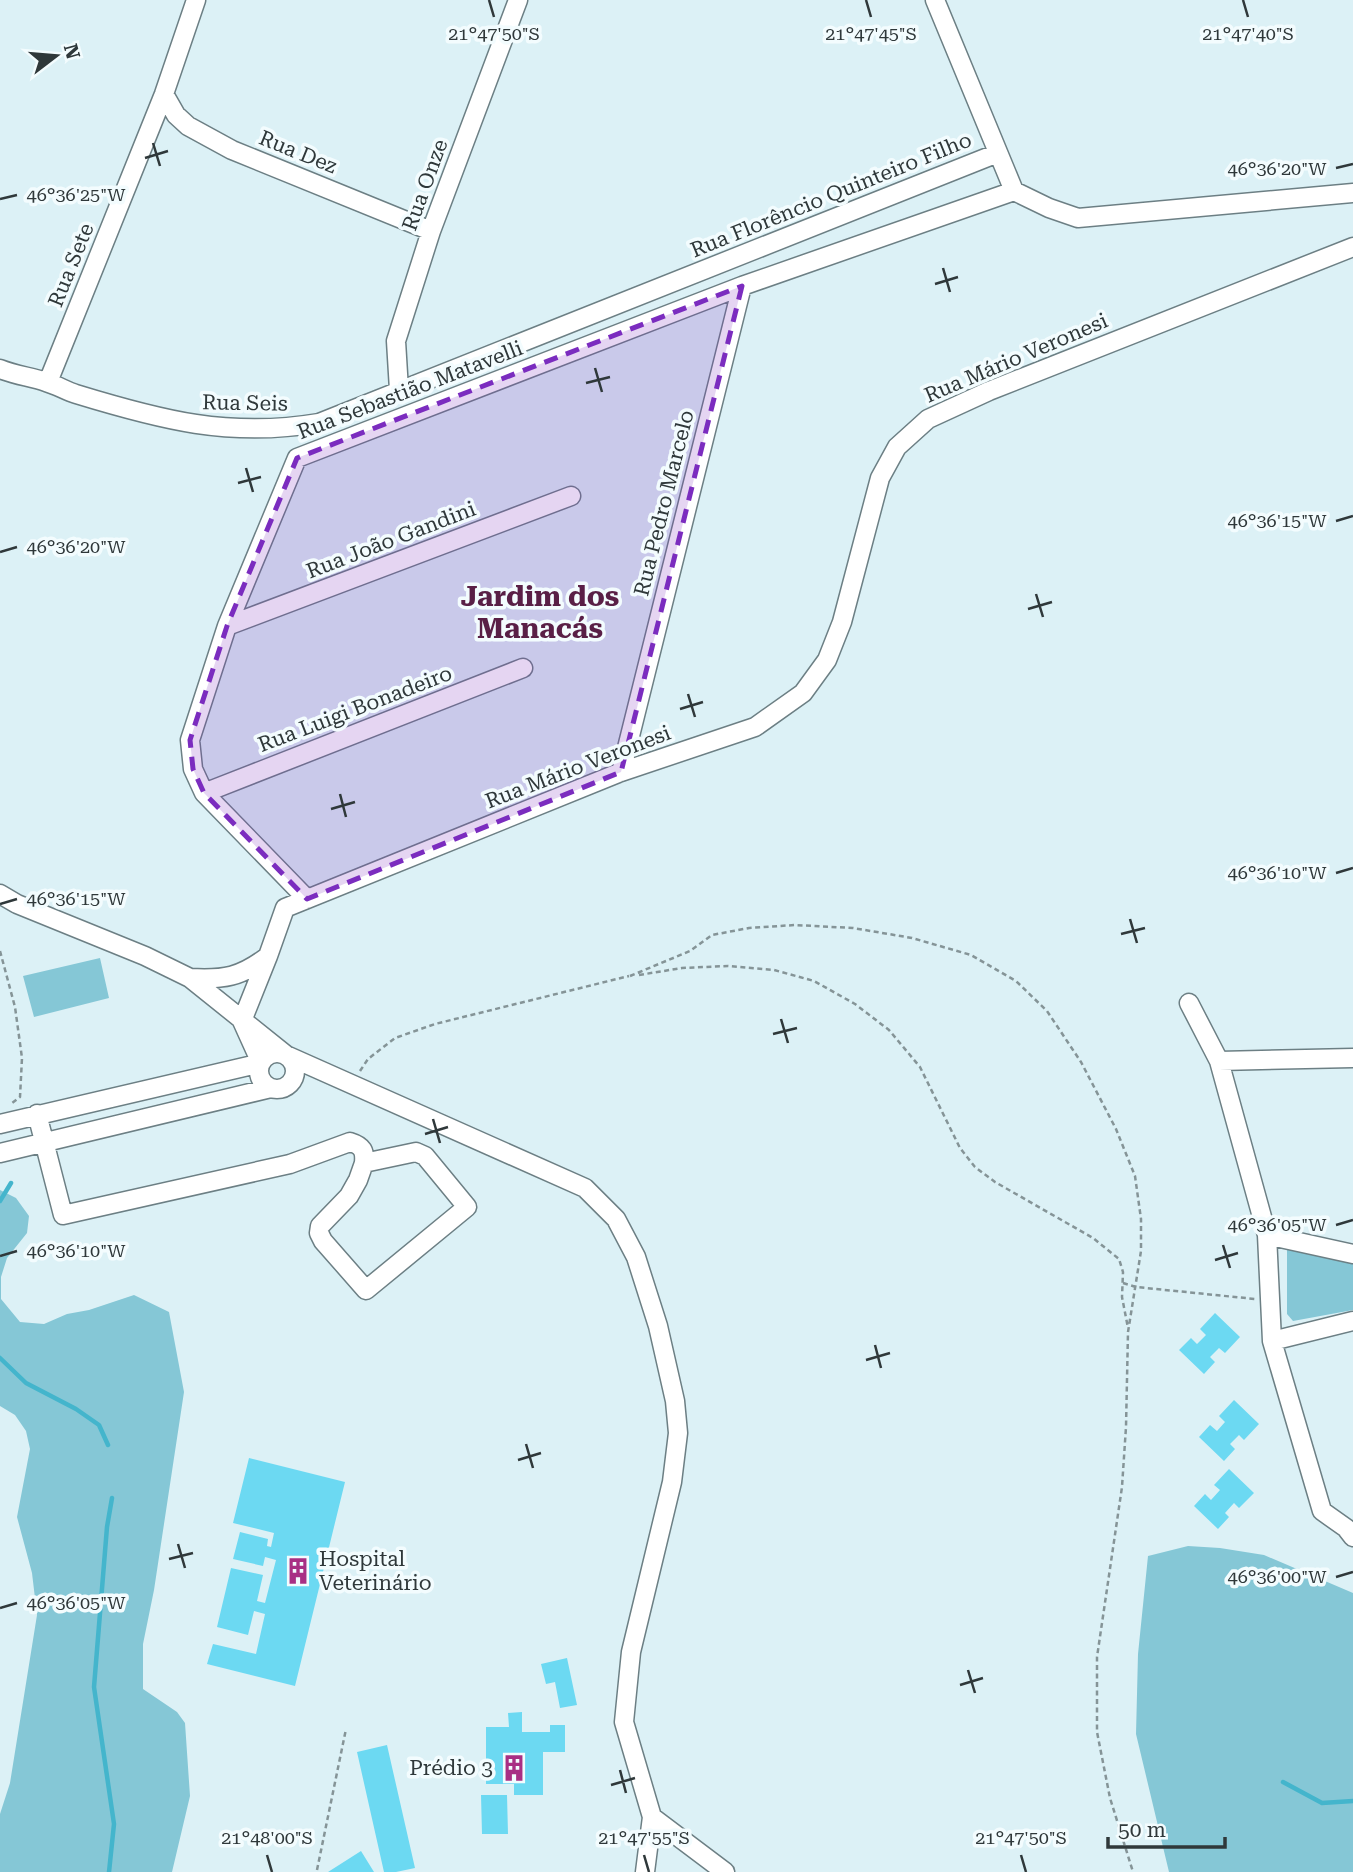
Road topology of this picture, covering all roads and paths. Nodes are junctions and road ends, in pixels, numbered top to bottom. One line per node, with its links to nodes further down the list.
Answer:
1 (196, 0): 4 (street, Rua Sete)
2 (519, 0): 8 (street, Rua Onze)
3 (935, 0): 5 (street)
4 (164, 94): 8 (street, Rua Dez); 12 (street, Rua Sete)
5 (998, 153): 6 (street, Rua Florêncio Quinteiro Filho); 13 (street, Rua Florêncio Quinteiro Filho)
6 (1014, 191): 7 (street); 10 (street, Rua Sebastião Matavelli)
7 (1353, 193)
8 (431, 231): 13 (street, Rua Onze)
9 (1353, 247): 17 (street, Rua Mário Veronesi)
10 (742, 286): 15 (street, Rua Sebastião Matavelli); 17 (street, Rua Pedro Marcelo)
11 (0, 369): 12 (street)
12 (48, 382): 13 (street, Rua Seis)
13 (399, 390)
14 (571, 496): 15 (street, Rua João Gandini)
15 (226, 626): 18 (street, Rua Sebastião Matavelli)
16 (523, 668): 18 (street, Rua Luigi Bonadeiro)
17 (621, 772): 20 (street, Rua Mário Veronesi)
18 (204, 793): 20 (street, Rua Sebastião Matavelli)
19 (0, 894): 24 (street)
20 (307, 899): 22 (street, Rua Mário Veronesi)
21 (0, 951): 35 (path)
22 (268, 956): 24 (street); 26 (street, Rua Mário Veronesi)
23 (630, 976): 33 (path); 43 (path); 44 (path)
24 (190, 978): 26 (street)
25 (1189, 1003): 29 (street)
26 (242, 1021): 27 (street); 30 (street)
27 (286, 1055): 30 (street); 31 (street); 32 (street)
28 (1353, 1058): 29 (street)
29 (1219, 1061): 41 (street)
30 (261, 1063): 34 (street); 36 (street)
31 (331, 1075): 32 (street); 33 (street)
32 (293, 1082): 34 (street)
33 (352, 1084): 51 (street)
34 (271, 1088): 38 (street)
35 (8, 1106)
36 (37, 1114): 37 (street); 38 (street)
37 (0, 1124)
38 (43, 1142): 39 (street); 40 (street)
39 (0, 1153)
40 (364, 1163): 40 (street)
41 (1267, 1236): 42 (street); 45 (street)
42 (1353, 1254)
43 (1123, 1283): 44 (path); 47 (path)
44 (1136, 1287): 45 (path); 47 (path)
45 (1269, 1301): 48 (street)
46 (1353, 1321): 48 (street)
47 (1128, 1332): 55 (path)
48 (1272, 1340): 49 (street)
49 (1351, 1530)
50 (346, 1729): 52 (path)
51 (652, 1817): 53 (street); 54 (street)
52 (317, 1870)
53 (645, 1872)
54 (725, 1872)
55 (1133, 1872)

